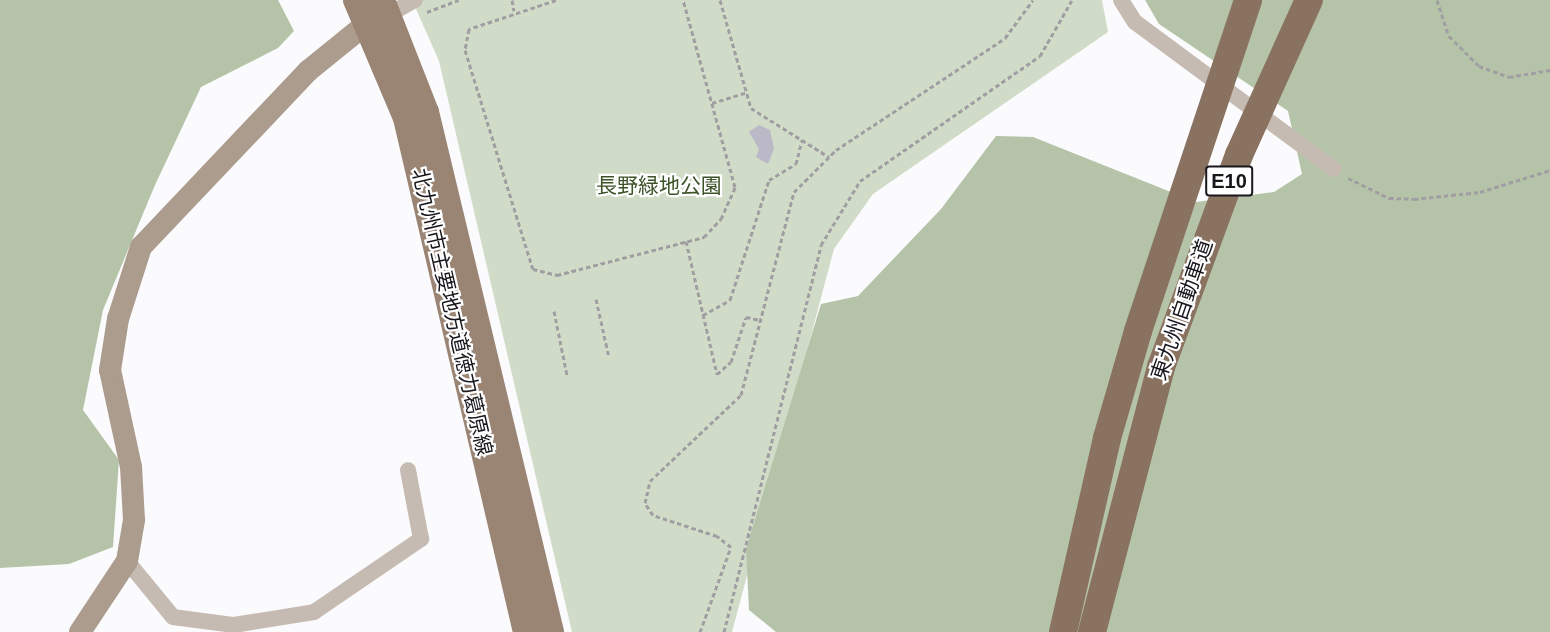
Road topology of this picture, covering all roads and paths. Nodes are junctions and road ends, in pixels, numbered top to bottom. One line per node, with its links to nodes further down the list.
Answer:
1 (356, 0): 15 (main road, 北九州市主要地方道徳力葛原線)
2 (459, 0): 13 (path)
3 (513, 0): 14 (path)
4 (556, 0): 14 (path)
5 (683, 0): 18 (path)
6 (720, 0): 17 (path)
7 (1034, 0): 20 (path)
8 (1072, 0): 37 (path)
9 (1121, 0): 21 (street)
10 (1248, 0): 38 (highway, 東九州自動車道 / E10, bridge)
11 (1309, 0): 39 (highway, 東九州自動車道 / E10, bridge)
12 (1437, 0): 16 (path)
13 (418, 7): 15 (street)
14 (514, 11): 23 (path)
15 (380, 14): 31 (street); 34 (main road, 北九州市主要地方道徳力葛原線); 35 (main road, 北九州市主要地方道徳力葛原線)
16 (1550, 70)
17 (747, 92): 18 (path); 19 (path)
18 (712, 104): 23 (path)
19 (801, 140): 20 (path); 26 (path)
20 (829, 157): 27 (path)
21 (1334, 170): 22 (path)
22 (1550, 170)
23 (686, 241): 26 (path)
24 (596, 299): 28 (path)
25 (554, 311): 29 (path)
26 (703, 315): 27 (path)
27 (760, 320): 36 (path)
28 (609, 357)
29 (567, 375)
30 (408, 470): 32 (street)
31 (127, 561): 32 (street); 33 (street)
32 (236, 629)
33 (80, 632)
34 (526, 632)
35 (551, 632)
36 (700, 632)
37 (723, 632)
38 (1063, 632)
39 (1092, 632)

